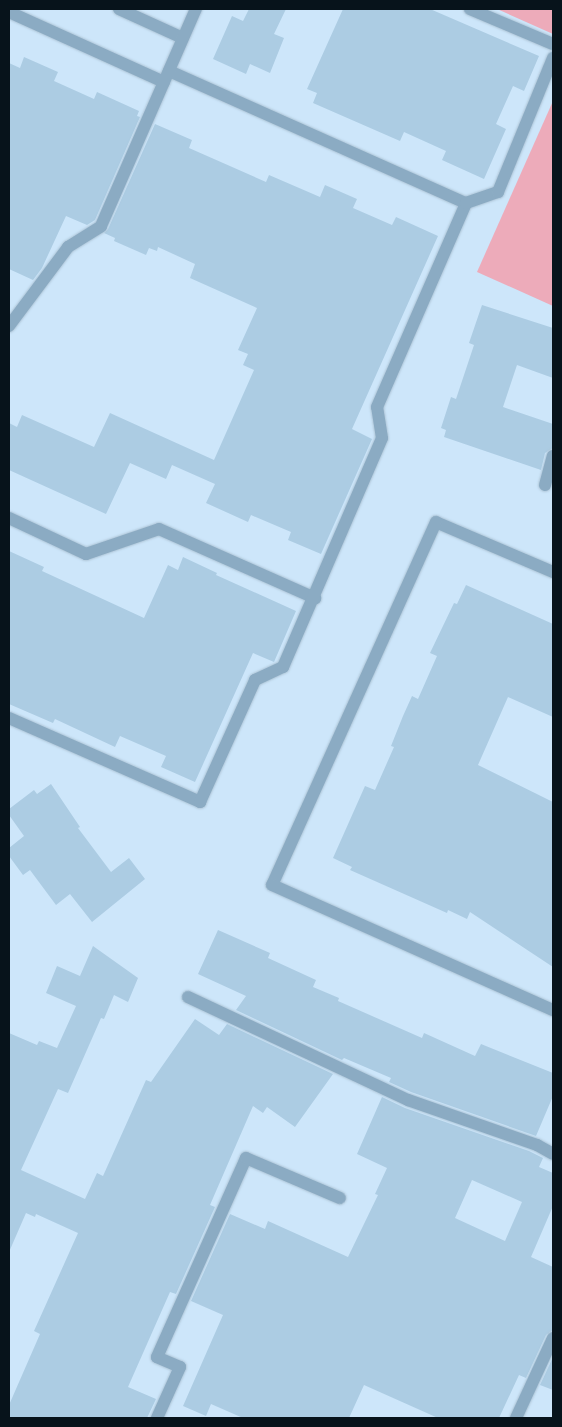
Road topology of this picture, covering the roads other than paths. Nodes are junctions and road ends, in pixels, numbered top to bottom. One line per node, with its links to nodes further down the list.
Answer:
1 (119, 9): 5 (lane)
2 (196, 9): 5 (lane)
3 (470, 9): 6 (lane)
4 (9, 12): 8 (lane)
5 (183, 38): 8 (lane)
6 (553, 44)
7 (553, 58): 9 (lane)
8 (166, 76): 9 (lane); 10 (lane)
9 (466, 203): 15 (lane)
10 (9, 326)
11 (553, 456): 12 (lane)
12 (545, 485)
13 (9, 518): 15 (lane)
14 (553, 572): 18 (lane)
15 (314, 598): 16 (lane)
16 (9, 718)
17 (188, 997): 19 (lane)
18 (553, 1010)
19 (553, 1154)
20 (340, 1198): 22 (lane)
21 (553, 1338): 23 (lane)
22 (157, 1418)
23 (516, 1418)

